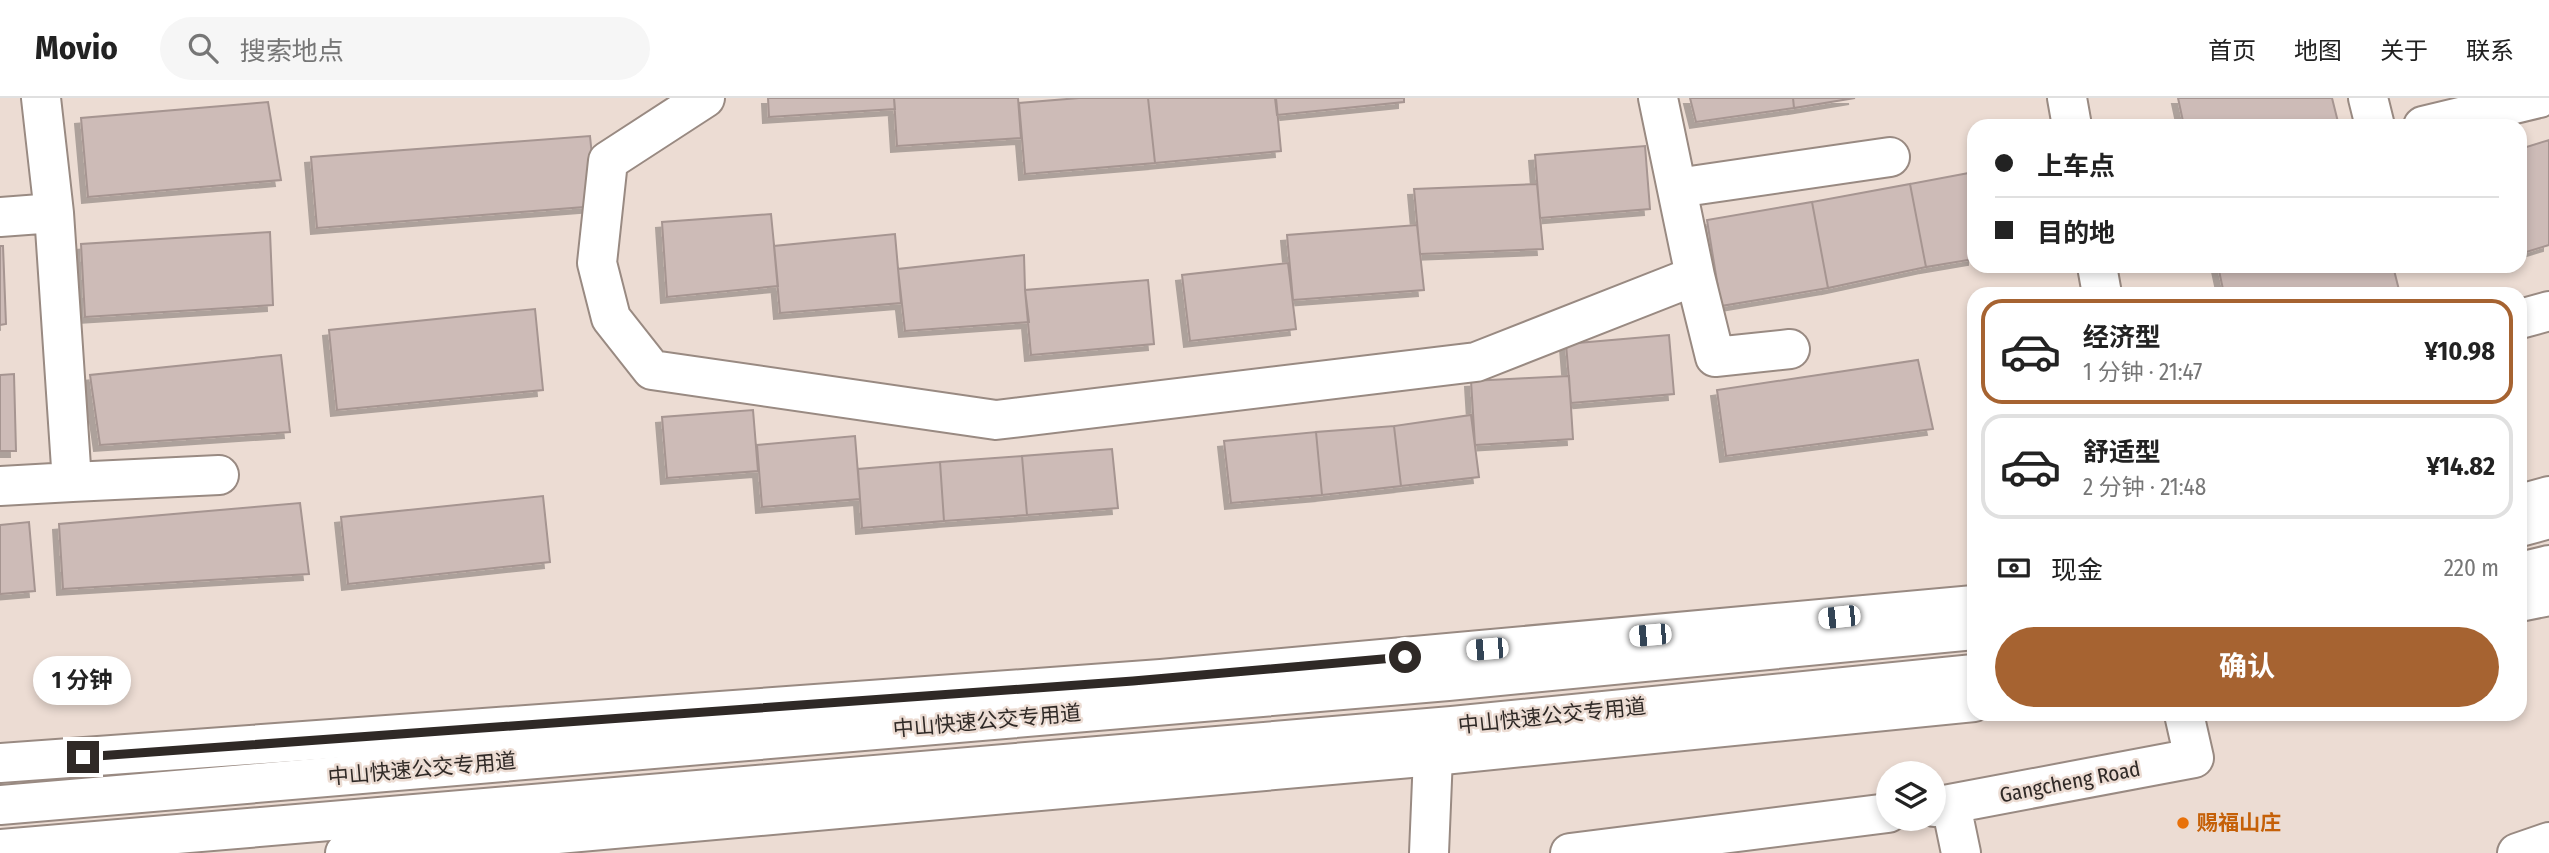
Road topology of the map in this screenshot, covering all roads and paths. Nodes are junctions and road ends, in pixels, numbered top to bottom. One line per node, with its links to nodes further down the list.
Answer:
1 (41, 98): 12 (street)
2 (705, 98): 14 (street)
3 (1658, 98): 11 (street)
4 (2067, 98): 7 (street)
5 (2368, 98): 8 (street)
6 (2539, 98): 9 (street)
7 (2071, 119)
8 (2373, 119)
9 (2452, 119)
10 (1890, 156): 11 (street)
11 (1677, 188): 14 (street)
12 (54, 214): 13 (street); 19 (street)
13 (0, 217)
14 (1695, 276): 17 (street)
15 (2549, 311): 16 (street)
16 (2527, 317)
17 (1790, 349)
18 (219, 475): 19 (street)
19 (72, 482): 20 (street)
20 (0, 486)
21 (2549, 496): 22 (street)
22 (2527, 503)
23 (2549, 519): 24 (street)
24 (2527, 525)
25 (2549, 565): 26 (street)
26 (2527, 570)
27 (2549, 596): 28 (street)
28 (2527, 601)
29 (1967, 606): 35 (street)
30 (1967, 631): 36 (street, 中山快速公交专用道)
31 (1967, 675): 42 (street, 中山快速公交专用道)
32 (1967, 703): 34 (street)
33 (2186, 721): 37 (street, Gangcheng Road)
34 (1433, 756): 41 (street); 44 (street)
35 (0, 763)
36 (0, 805)
37 (1946, 805)
38 (1876, 815): 45 (street)
39 (1946, 816): 46 (street, Gangcheng Road)
40 (2549, 842): 47 (street)
41 (580, 843): 43 (street)
42 (0, 849)
43 (345, 853)
44 (1429, 853)
45 (1570, 853)
46 (1961, 853)
47 (2517, 853)

